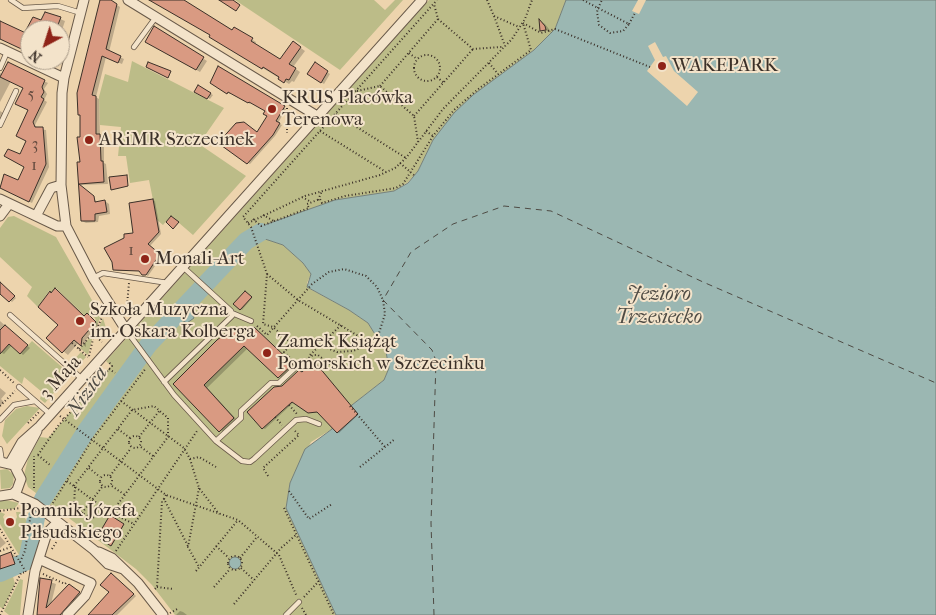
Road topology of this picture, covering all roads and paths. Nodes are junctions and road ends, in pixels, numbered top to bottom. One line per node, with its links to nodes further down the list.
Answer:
1 (11, 0): 13 (lane)
2 (84, 0): 13 (street)
3 (128, 0): 15 (street)
4 (422, 0): 40 (street, 3 Maja)
5 (437, 0): 10 (path)
6 (487, 0): 14 (path)
7 (532, 0): 17 (path)
8 (583, 0): 11 (path)
9 (602, 0): 11 (path)
10 (434, 4): 16 (path); 35 (path)
11 (598, 8): 18 (path); 18 (path)
12 (635, 12): 18 (path)
13 (81, 13): 31 (street)
14 (494, 16): 19 (path); 20 (path)
15 (156, 17): 21 (lane); 40 (street)
16 (438, 19): 22 (path); 24 (path)
17 (523, 23): 19 (path); 27 (path); 29 (path)
18 (629, 24)
19 (520, 27): 20 (path)
20 (505, 47): 22 (path); 26 (path)
21 (134, 48)
22 (473, 49): 32 (path)
23 (4, 50): 28 (lane); 31 (street)
24 (409, 53): 25 (path); 33 (path)
25 (417, 59): 30 (path); 30 (path)
26 (488, 63): 29 (path); 36 (path)
27 (650, 66)
28 (0, 68)
29 (498, 74): 37 (path)
30 (437, 77): 32 (path)
31 (64, 78): 53 (street)
32 (444, 83): 41 (path)
33 (380, 86): 35 (path); 41 (path)
34 (16, 91): 42 (lane)
35 (356, 91): 39 (path)
36 (452, 99): 37 (path); 44 (path)
37 (458, 105): 46 (path)
38 (287, 106): 45 (path)
39 (335, 114): 43 (path); 48 (path)
40 (317, 116): 66 (street, 3 Maja)
41 (414, 116): 47 (path)
42 (0, 125)
43 (320, 131): 50 (path); 64 (path)
44 (426, 131): 46 (path); 47 (path)
45 (287, 133)
46 (433, 136): 51 (path)
47 (418, 142): 48 (path)
48 (406, 158): 49 (path)
49 (400, 163): 50 (path); 51 (path)
50 (386, 172): 54 (path)
51 (412, 172): 52 (path); 56 (path)
52 (415, 176)
53 (61, 185): 61 (street); 65 (street)
54 (322, 191): 55 (path); 56 (path)
55 (302, 197): 58 (path); 59 (path)
56 (318, 200): 58 (path)
57 (4, 202): 60 (street); 61 (street)
58 (311, 202): 63 (path)
59 (262, 215): 62 (path); 63 (path)
60 (0, 216)
61 (36, 216): 65 (street)
62 (253, 219): 63 (path); 64 (path)
63 (274, 221)
64 (248, 223): 67 (path)
65 (66, 226): 69 (street)
66 (182, 267): 70 (street, 3 Maja); 73 (lane)
67 (267, 274): 71 (path); 78 (path)
68 (130, 277): 69 (lane); 70 (lane); 72 (path)
69 (93, 278): 80 (street)
70 (168, 282): 80 (street, 3 Maja)
71 (298, 300): 77 (path); 78 (path); 84 (path)
72 (127, 305)
73 (232, 313): 76 (lane); 96 (lane)
74 (10, 315): 95 (lane)
75 (103, 315): 81 (path)
76 (251, 321): 78 (path)
77 (341, 325): 84 (path); 85 (path)
78 (274, 327): 90 (path)
79 (89, 330): 81 (path)
80 (126, 330): 89 (lane); 95 (street, 3 Maja)
81 (94, 334): 82 (path); 86 (path); 86 (path)
82 (102, 342)
83 (72, 343): 86 (path)
84 (370, 343): 85 (path)
85 (320, 345): 88 (path)
86 (79, 349)
87 (112, 356): 92 (path)
88 (309, 356): 90 (path); 91 (path)
89 (148, 361): 96 (lane); 99 (path)
90 (298, 365): 121 (lane)
91 (332, 366)
92 (109, 369): 94 (path); 107 (path)
93 (0, 370): 97 (path)
94 (115, 373)
95 (82, 379): 105 (street, 3 Maja)
96 (164, 382): 113 (lane)
97 (19, 387): 98 (lane); 101 (path)
98 (35, 401): 105 (lane); 109 (lane)
99 (121, 401): 103 (path); 120 (path)
100 (289, 405): 108 (path)
101 (0, 406)
102 (350, 406): 123 (path)
103 (132, 410): 104 (path); 111 (path); 115 (path)
104 (160, 410): 111 (path); 117 (path)
105 (50, 414): 132 (street, 3 Maja)
106 (275, 417): 110 (path)
107 (64, 419): 120 (path); 128 (path)
108 (302, 419): 112 (lane); 114 (lane)
109 (0, 420)
110 (278, 421)
111 (150, 423): 116 (path); 117 (path)
112 (319, 424)
113 (202, 425): 121 (lane); 126 (path)
114 (290, 426): 121 (lane); 139 (path)
115 (118, 429): 118 (path); 124 (path)
116 (139, 437): 118 (path); 122 (path)
117 (168, 437): 126 (path); 129 (path)
118 (130, 438): 125 (path)
119 (395, 439): 123 (path)
120 (92, 440): 124 (path); 141 (path)
121 (216, 441)
122 (141, 446): 125 (path); 129 (path)
123 (385, 447): 135 (path)
124 (103, 448): 131 (path); 136 (path)
125 (132, 448): 131 (path)
126 (184, 448): 130 (path); 148 (path)
127 (0, 450): 132 (lane)
128 (38, 455): 133 (path); 146 (path)
129 (153, 456): 137 (path)
130 (190, 459): 134 (path); 147 (path)
131 (121, 462): 137 (path); 138 (path)
132 (7, 464): 142 (street)
133 (50, 465)
134 (216, 467)
135 (360, 467)
136 (88, 468): 140 (path); 144 (path)
137 (139, 475): 148 (path); 151 (path)
138 (110, 476): 140 (path); 143 (path)
139 (268, 476)
140 (101, 478): 145 (path)
141 (66, 481): 144 (path); 157 (path)
142 (20, 485): 150 (street); 160 (street)
143 (112, 485): 145 (path); 151 (path)
144 (75, 486): 155 (path); 163 (path)
145 (102, 486): 155 (path)
146 (34, 488)
147 (199, 488): 158 (path); 164 (path)
148 (157, 489): 153 (path); 167 (path)
149 (288, 491): 156 (path)
150 (13, 494): 152 (street); 160 (street)
151 (125, 495): 162 (path)
152 (0, 496)
153 (166, 496): 154 (path); 158 (path)
154 (164, 498): 173 (path); 192 (path)
155 (93, 500): 162 (path); 163 (path)
156 (332, 504)
157 (51, 506)
158 (196, 506): 164 (path); 173 (path)
159 (284, 508): 169 (path)
160 (33, 509): 161 (path); 166 (street); 180 (path)
161 (0, 511)
162 (111, 512): 163 (path); 167 (path)
163 (82, 514)
164 (219, 514): 165 (path)
165 (238, 520): 170 (path); 171 (path)
166 (58, 522): 179 (street); 200 (street)
167 (134, 524): 176 (path)
168 (0, 529): 172 (path)
169 (297, 534): 175 (path); 190 (path)
170 (257, 537): 175 (path); 178 (path)
171 (216, 546): 177 (path); 181 (path)
172 (11, 547): 174 (path); 180 (path)
173 (188, 547): 181 (path)
174 (0, 551)
175 (277, 553): 189 (path); 193 (path)
176 (114, 554)
177 (229, 558): 178 (path); 184 (path)
178 (240, 558): 183 (path)
179 (39, 559): 198 (street); 199 (street)
180 (20, 562): 182 (path)
181 (199, 567): 185 (path)
182 (23, 568)
183 (241, 568): 184 (path); 189 (path)
184 (230, 569): 191 (path)
185 (196, 571)
186 (26, 572): 197 (path)
187 (41, 572): 188 (path)
188 (70, 579)
189 (254, 580): 194 (path)
190 (319, 581): 193 (path); 202 (path)
191 (214, 587)
192 (173, 589)
193 (299, 602): 201 (lane)
194 (234, 604)
195 (179, 608): 196 (path)
196 (174, 610)
197 (0, 615)
198 (28, 615)
199 (66, 615)
200 (163, 615)
201 (286, 615)
202 (334, 615)

